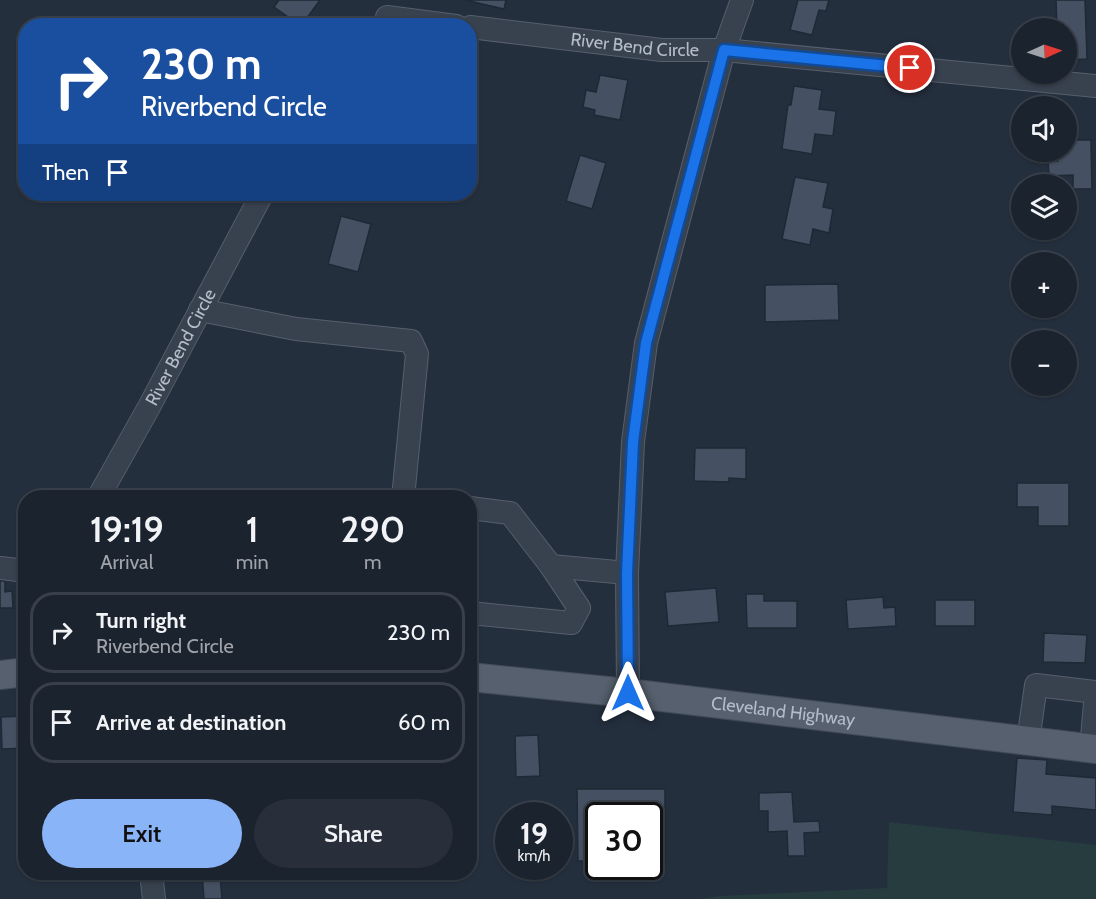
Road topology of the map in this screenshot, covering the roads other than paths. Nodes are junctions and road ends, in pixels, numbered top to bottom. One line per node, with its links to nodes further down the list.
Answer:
1 (742, 0): 5 (street)
2 (387, 14): 3 (street)
3 (410, 18)
4 (477, 28): 5 (street, River Bend Circle)
5 (724, 50): 6 (street); 15 (street, River Bend Circle)
6 (1096, 86)
7 (258, 201): 8 (street, River Bend Circle)
8 (200, 310): 9 (street, River Bend Circle); 10 (street)
9 (102, 490)
10 (404, 490)
11 (477, 509): 12 (street)
12 (551, 566): 15 (street); 16 (street)
13 (0, 568): 14 (street)
14 (18, 570)
15 (627, 573): 20 (street, River Bend Circle)
16 (477, 614)
17 (18, 673): 18 (main road)
18 (0, 675)
19 (477, 678): 20 (main road, Cleveland Highway)
20 (628, 693): 21 (main road, Cleveland Highway)
21 (1028, 741): 22 (main road, Cleveland Highway); 22 (street)
22 (1094, 749)
23 (152, 880): 24 (street)
24 (154, 899)

